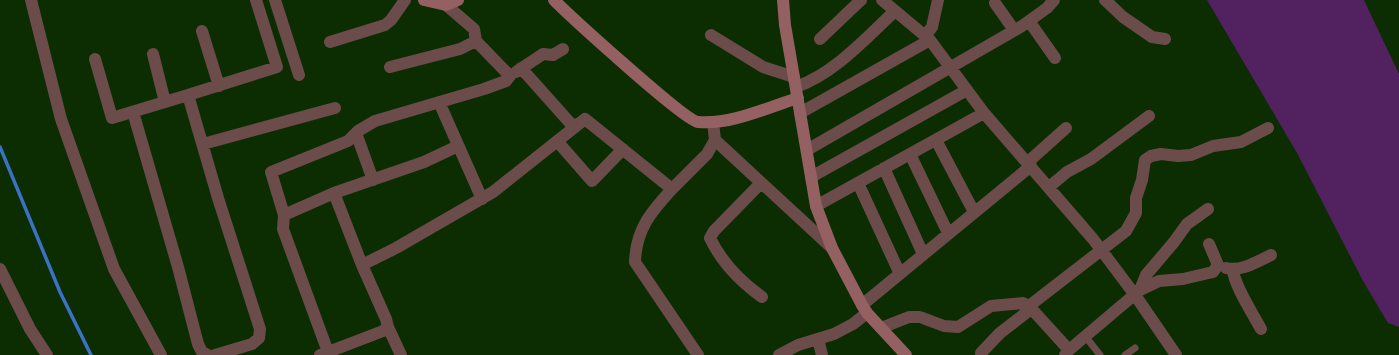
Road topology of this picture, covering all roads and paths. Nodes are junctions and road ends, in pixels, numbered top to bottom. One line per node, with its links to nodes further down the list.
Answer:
1 (31, 0): 98 (street)
2 (256, 0): 34 (street)
3 (275, 0): 32 (street)
4 (405, 0): 24 (street)
5 (424, 0): 15 (main road)
6 (458, 0): 15 (main road)
7 (554, 0): 45 (main road)
8 (783, 0): 35 (main road)
9 (861, 0): 21 (street)
10 (938, 0): 20 (street)
11 (1054, 0): 16 (street)
12 (1104, 0): 22 (street)
13 (995, 2): 17 (street)
14 (891, 4): 20 (street); 35 (street)
15 (446, 5): 23 (street)
16 (1029, 21): 17 (street); 27 (street)
17 (1014, 30): 31 (street)
18 (202, 31): 34 (street)
19 (711, 35): 35 (street)
20 (927, 38): 31 (street); 42 (street)
21 (820, 39)
22 (1165, 39)
23 (476, 41): 29 (street); 33 (street)
24 (330, 42)
25 (563, 49): 30 (street)
26 (153, 54): 38 (street)
27 (1055, 58)
28 (94, 59): 41 (street)
29 (390, 67)
30 (521, 68): 33 (street); 46 (street)
31 (950, 68): 36 (street); 56 (street)
32 (299, 75)
33 (510, 76): 39 (street)
34 (219, 86): 37 (street)
35 (796, 87): 42 (main road); 45 (main road)
36 (967, 90): 43 (street); 60 (street)
37 (188, 95): 38 (street); 53 (street)
38 (165, 102): 41 (street)
39 (439, 102): 49 (street); 54 (street)
40 (335, 108): 53 (street)
41 (133, 112): 99 (street)
42 (800, 113): 56 (main road)
43 (984, 113): 51 (street); 58 (street)
44 (1149, 116): 64 (street)
45 (713, 122): 50 (street)
46 (576, 125): 52 (street); 55 (street)
47 (1066, 128): 58 (street)
48 (1268, 128): 75 (street)
49 (356, 133): 61 (street); 71 (street)
50 (715, 140): 62 (street); 65 (street)
51 (936, 140): 57 (street); 70 (street)
52 (556, 141): 55 (street); 67 (street)
53 (203, 144): 100 (street)
54 (458, 146): 61 (street); 67 (street)
55 (622, 149): 65 (street)
56 (807, 150): 60 (main road)
57 (910, 154): 59 (street); 72 (street)
58 (1029, 164): 64 (street); 70 (street)
59 (884, 168): 63 (street); 76 (street)
60 (811, 177): 68 (main road)
61 (373, 180): 66 (street)
62 (761, 183): 74 (street); 84 (street)
63 (858, 183): 68 (street); 82 (street)
64 (1049, 187): 75 (street)
65 (672, 189): 96 (street)
66 (334, 193): 71 (street); 78 (street)
67 (482, 199): 78 (street)
68 (816, 206): 74 (main road)
69 (1208, 209): 83 (street)
70 (974, 212): 72 (street)
71 (284, 215): 93 (street)
72 (948, 234): 76 (street)
73 (1209, 244): 79 (street)
74 (832, 248): 86 (main road)
75 (1101, 251): 83 (street); 85 (street)
76 (923, 254): 82 (street)
77 (1271, 255): 81 (street)
78 (362, 265): 87 (street)
79 (1218, 265): 81 (street); 83 (street)
80 (0, 269): 97 (street)
81 (1233, 270): 89 (street)
82 (900, 274): 86 (street)
83 (1138, 293): 90 (street); 107 (street)
84 (762, 297)
85 (1030, 308): 88 (street); 94 (street); 95 (street)
86 (865, 309): 88 (main road); 91 (street)
87 (388, 327): 93 (street); 101 (street)
88 (881, 328): 104 (main road)
89 (1261, 329)
90 (1085, 336): 95 (street); 105 (lane)
91 (818, 339): 102 (street); 103 (street)
92 (1135, 348): 106 (lane)
93 (333, 352)
94 (981, 352)
95 (1067, 352)
96 (697, 354)
97 (47, 355)
98 (161, 355)
99 (208, 355)
100 (214, 355)
101 (401, 355)
102 (779, 355)
103 (822, 355)
104 (906, 355)
105 (1100, 355)
106 (1125, 355)
107 (1176, 355)

